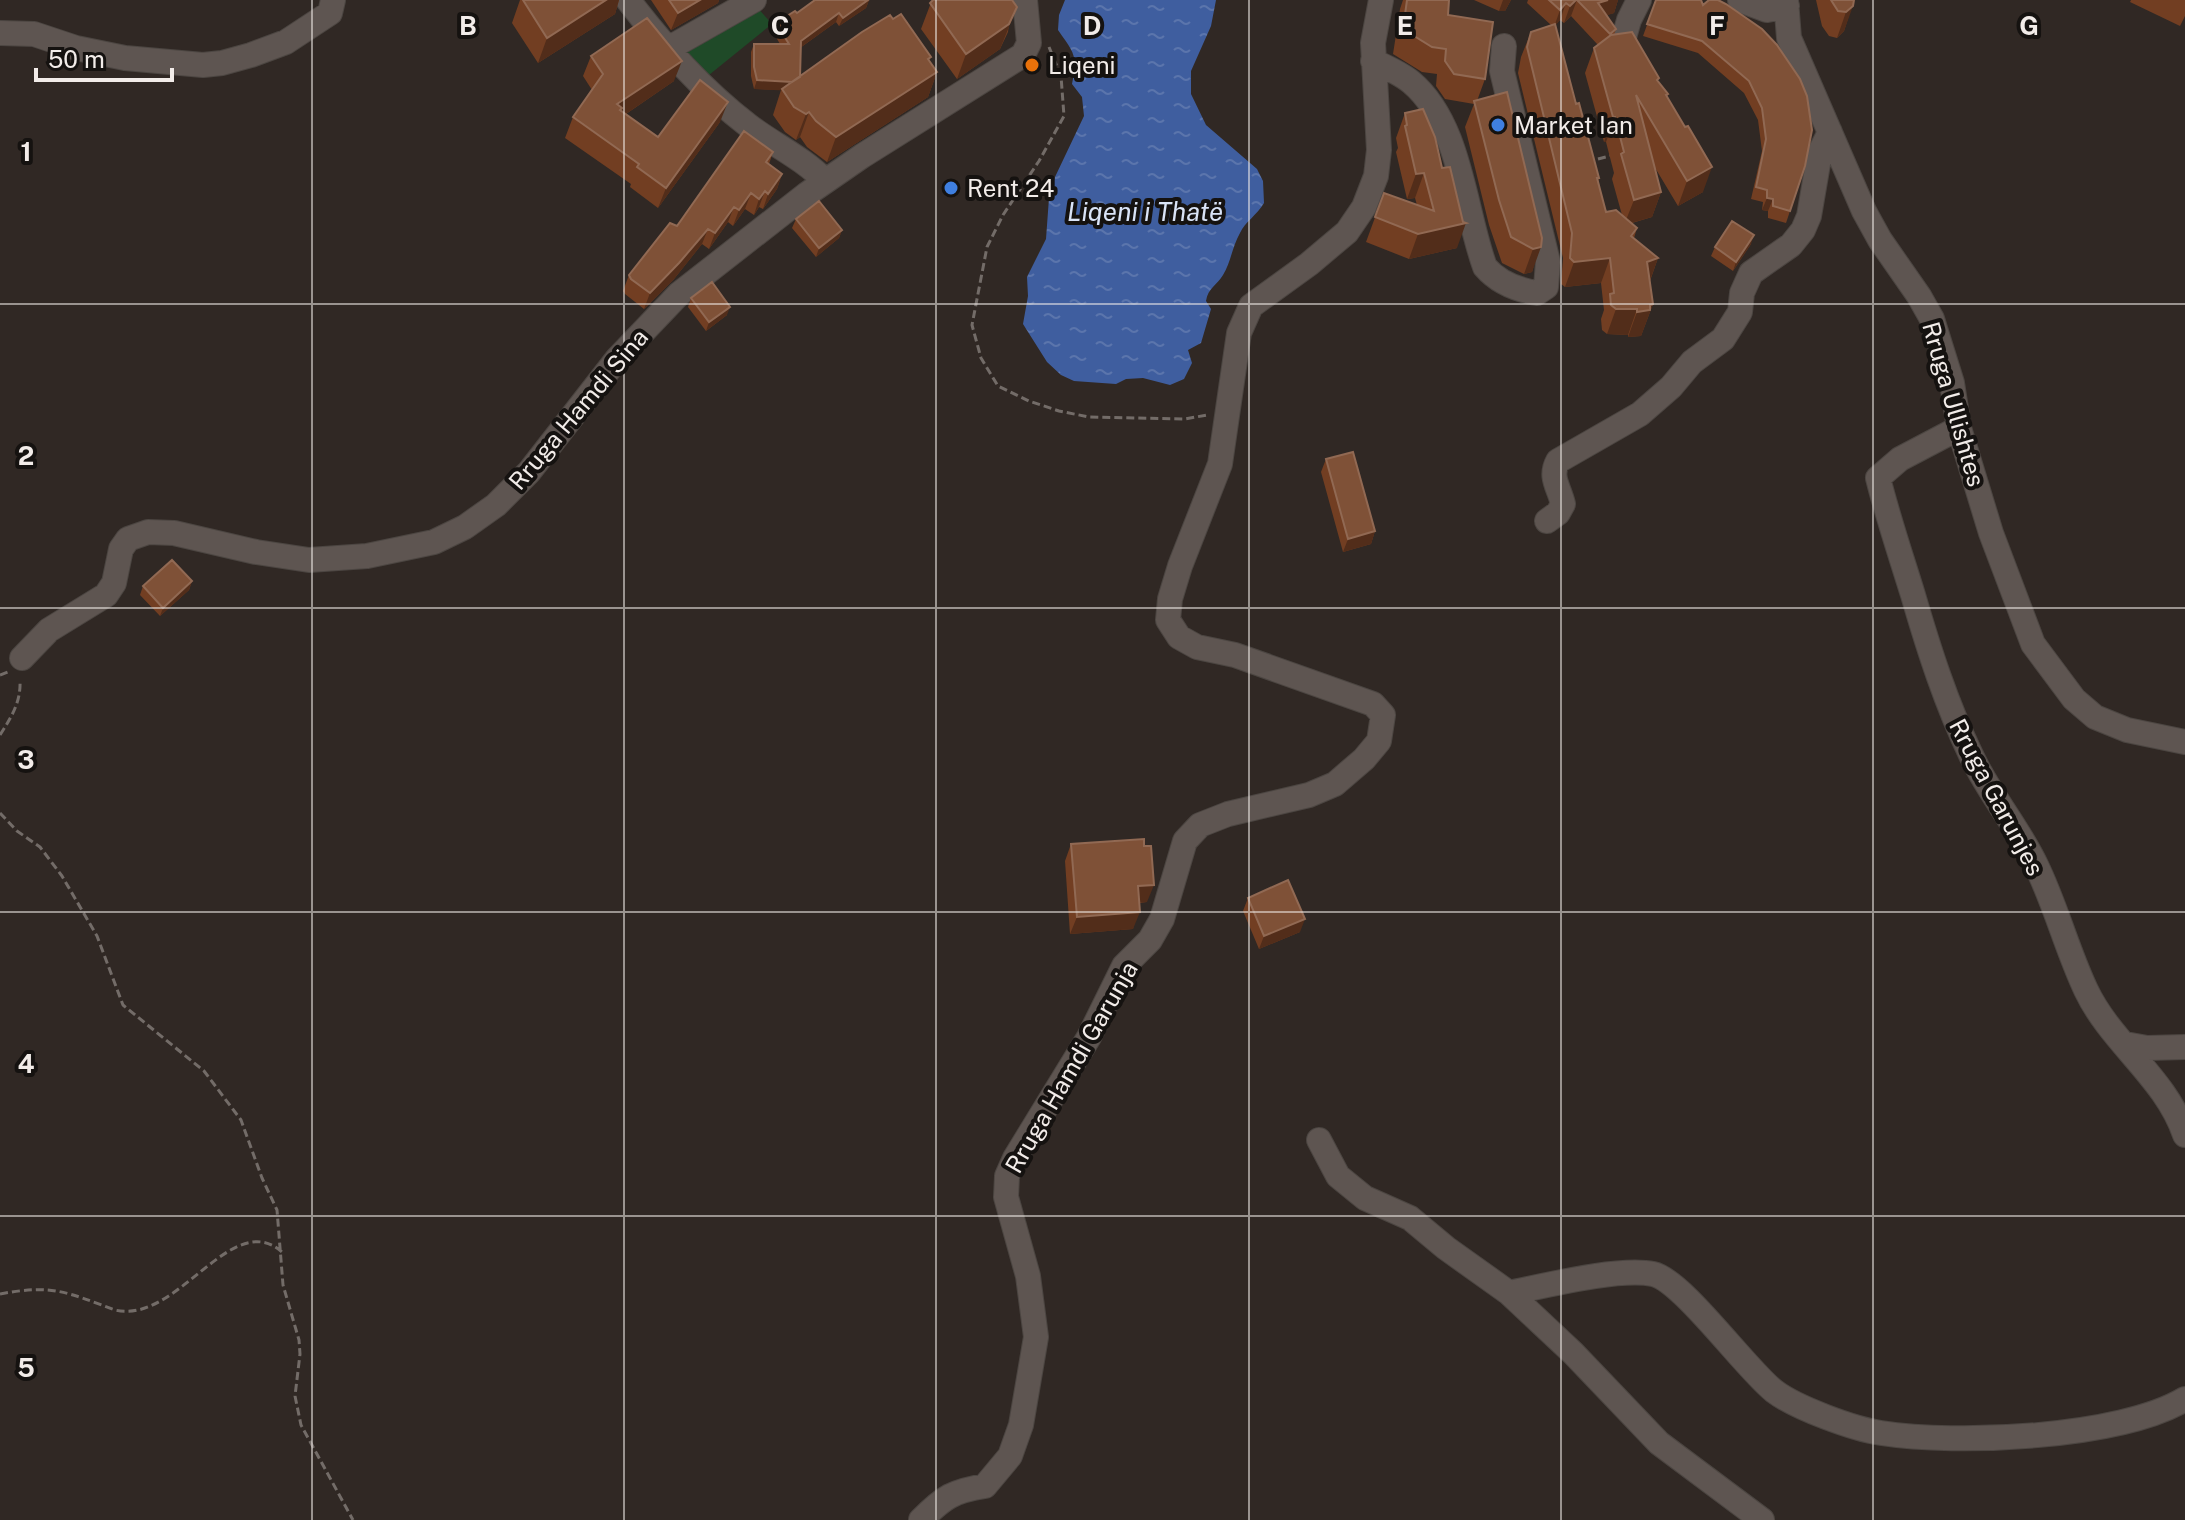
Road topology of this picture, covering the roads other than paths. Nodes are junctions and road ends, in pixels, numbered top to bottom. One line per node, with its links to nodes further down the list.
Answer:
1 (333, 0): 9 (street)
2 (628, 0): 12 (street)
3 (754, 0): 12 (street)
4 (1381, 0): 13 (street, Rruga Hamdi Garunja)
5 (1639, 0): 10 (street)
6 (1740, 0): 7 (street)
7 (1785, 2): 14 (street, Rruga Ullishtes)
8 (1026, 5): 15 (street, Rruga Hamdi Sina)
9 (0, 33)
10 (1623, 41)
11 (1504, 46): 13 (street)
12 (666, 50): 15 (street)
13 (1373, 61): 26 (street, Rruga Hamdi Garunja)
14 (1830, 132): 16 (street, Rruga Ullishtes); 17 (street)
15 (825, 181): 18 (street, Rruga Hamdi Sina)
16 (1959, 428): 19 (street, Rruga Ullishtes); 20 (street, Rruga Garunjes)
17 (1547, 521)
18 (22, 658)
19 (2185, 742)
20 (2125, 1044): 21 (street); 22 (street, Rruga Garunjes)
21 (2185, 1047)
22 (2185, 1135)
23 (1319, 1140): 24 (street)
24 (1509, 1293): 25 (street); 27 (street)
25 (2185, 1399)
26 (921, 1520)
27 (1762, 1520)

